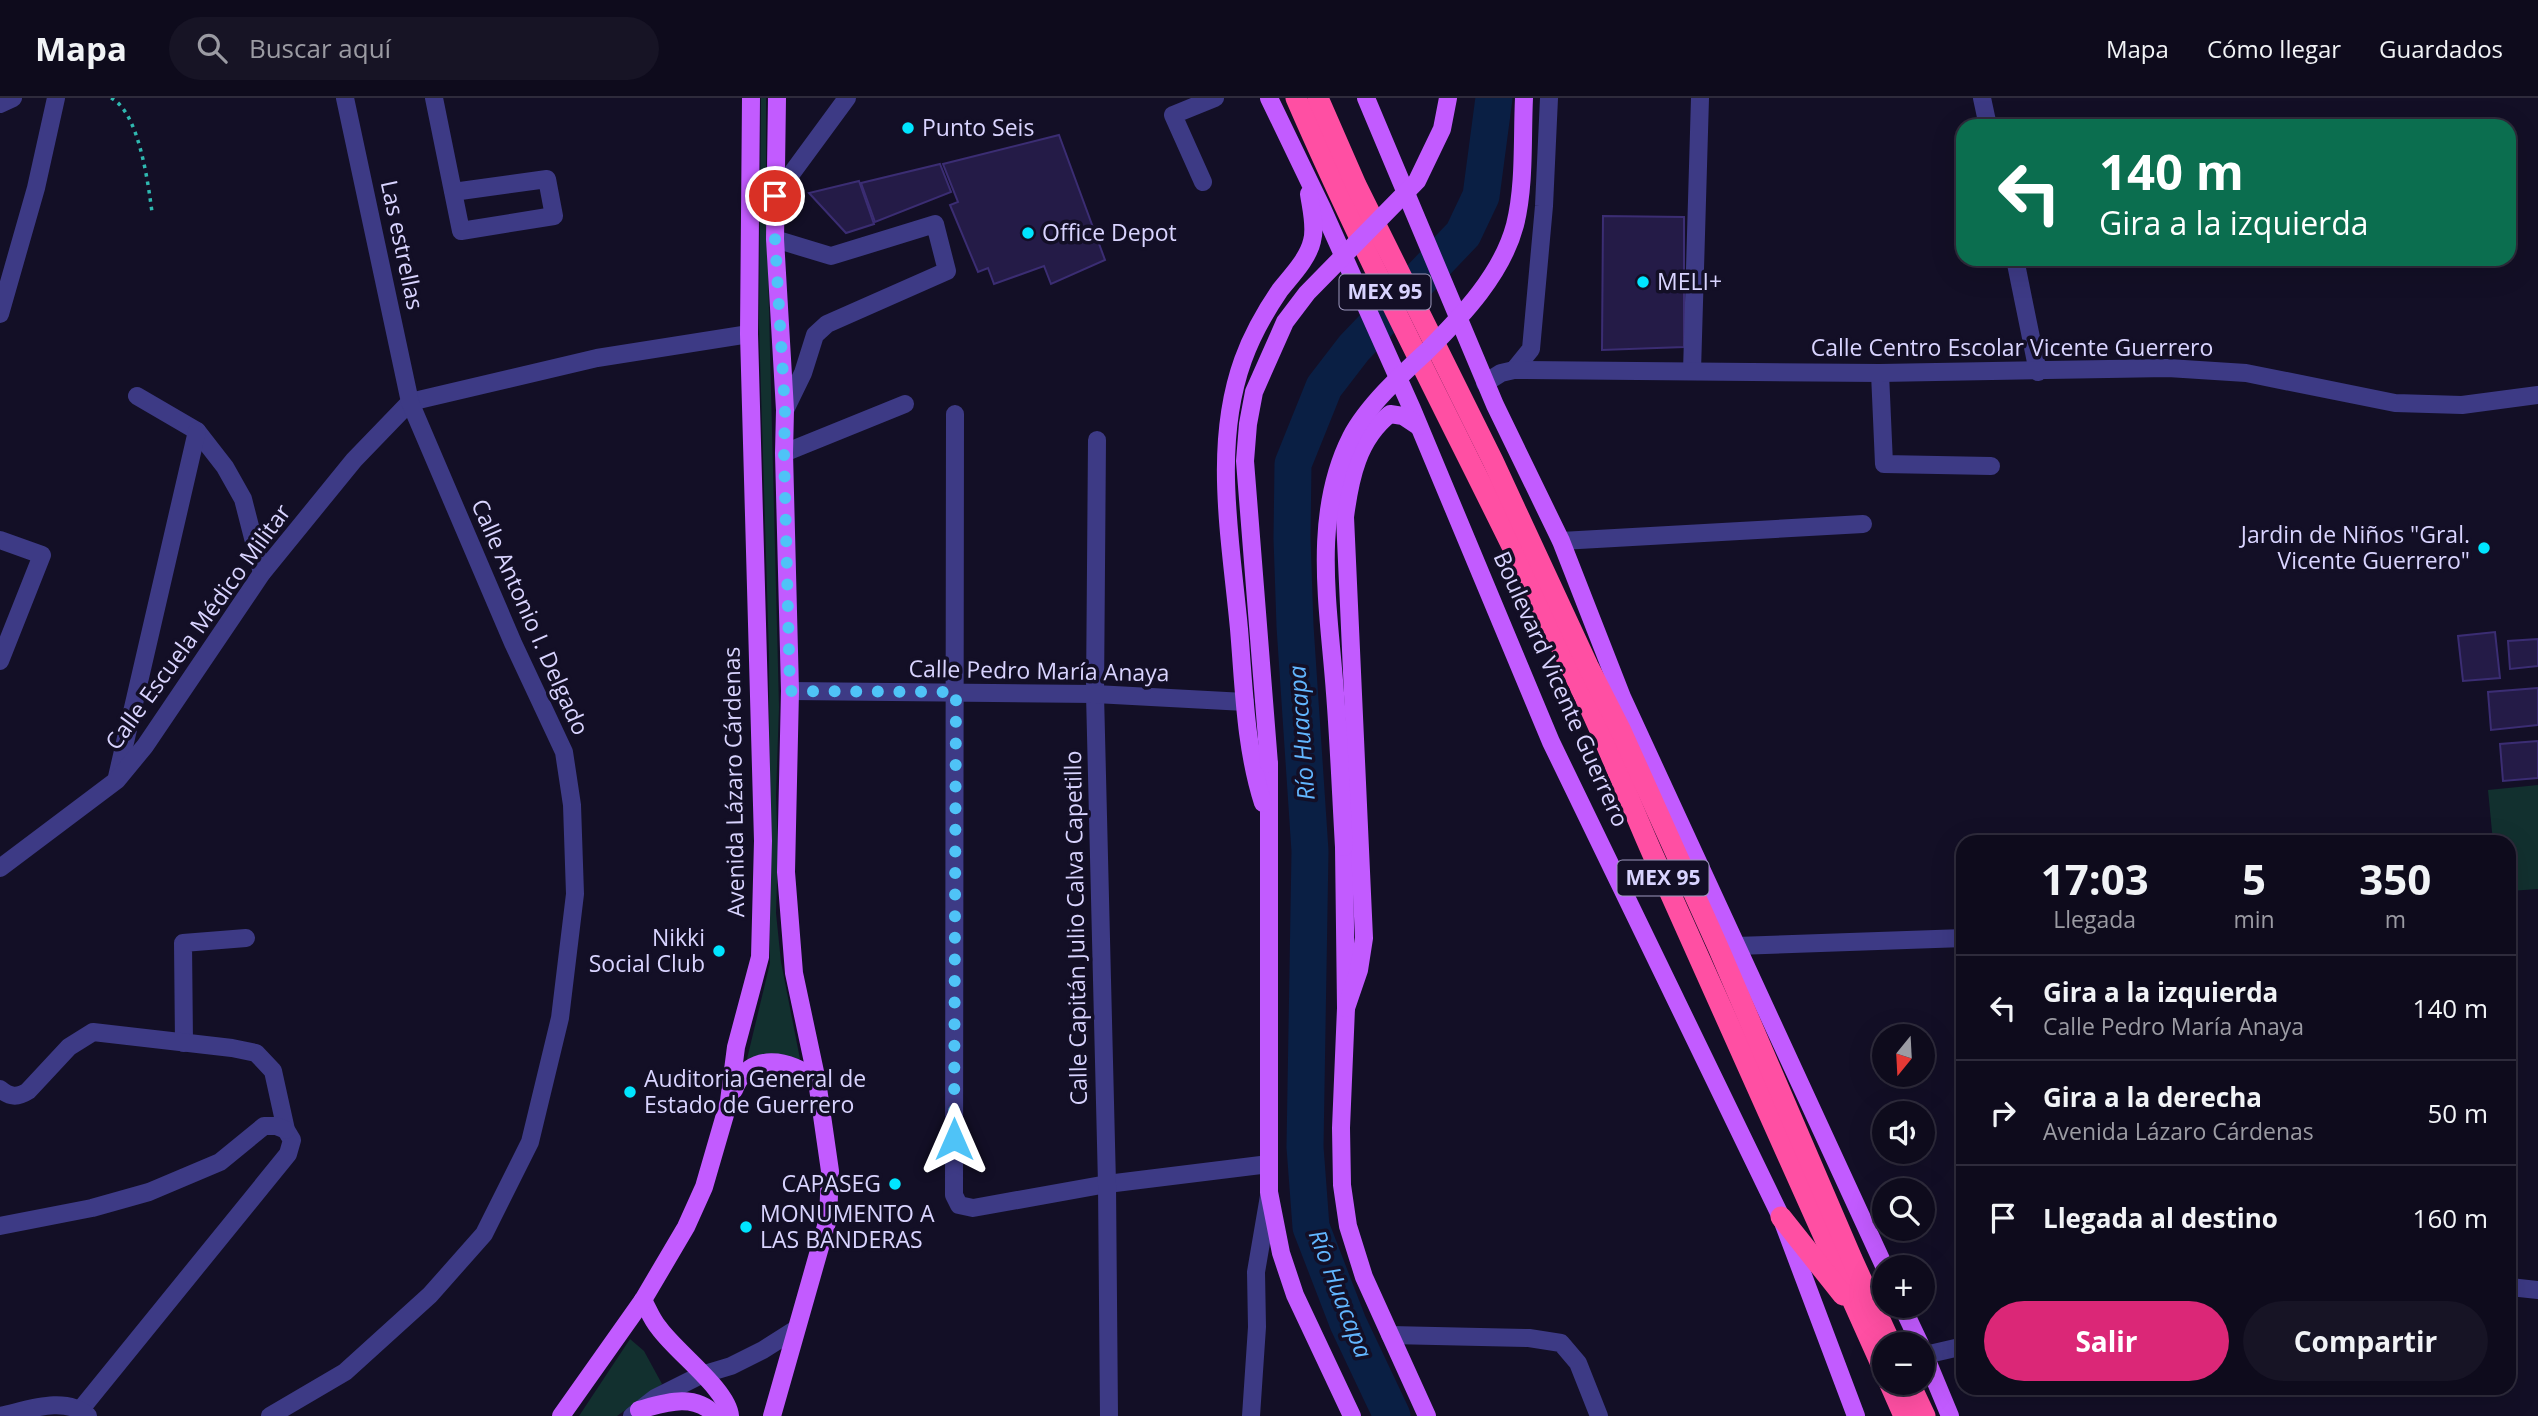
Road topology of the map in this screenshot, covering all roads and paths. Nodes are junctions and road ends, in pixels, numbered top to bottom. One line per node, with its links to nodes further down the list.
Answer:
1 (13, 98): 20 (street)
2 (56, 98): 30 (street)
3 (111, 98): 19 (path)
4 (345, 98): 40 (street, Las estrellas)
5 (434, 98): 24 (street)
6 (751, 98): 32 (main road, Avenida Lázaro Cárdenas)
7 (776, 98): 25 (main road)
8 (847, 98): 25 (street)
9 (1215, 98): 23 (street)
10 (1269, 98): 22 (main road, Boulevard Vicente Guerrero)
11 (1296, 98): 26 (highway, Boulevard Vicente Guerrero / MEX 95)
12 (1318, 98): 26 (highway, Boulevard Vicente Guerrero / MEX 95)
13 (1366, 98): 37 (main road, bridge)
14 (1448, 98): 61 (main road, bridge)
15 (1524, 98): 66 (main road, bridge)
16 (1549, 98): 33 (street)
17 (1700, 98): 34 (street)
18 (1982, 98): 21 (street)
19 (119, 100): 27 (path)
20 (0, 104)
21 (1986, 119)
22 (1307, 180): 26 (main road, Boulevard Vicente Guerrero); 57 (main road)
23 (1203, 183)
24 (453, 192): 24 (street)
25 (775, 196): 28 (main road)
26 (1339, 196): 44 (main road, Boulevard Vicente Guerrero, bridge); 58 (highway, Boulevard Vicente Guerrero / MEX 95, bridge); 81 (highway, Boulevard Vicente Guerrero / MEX 95, bridge)
27 (152, 212)
28 (775, 239): 42 (main road); 42 (street)
29 (2016, 266): 35 (street)
30 (3, 295): 31 (street)
31 (0, 314)
32 (749, 334): 40 (street); 70 (main road, Avenida Lázaro Cárdenas)
33 (1514, 370): 34 (street, Calle Centro Escolar Vicente Guerrero); 37 (street, Calle Centro Escolar Vicente Guerrero)
34 (1692, 371): 36 (street, Calle Centro Escolar Vicente Guerrero)
35 (2038, 372): 36 (street, Calle Centro Escolar Vicente Guerrero); 38 (street, Calle Centro Escolar Vicente Guerrero)
36 (1880, 373): 48 (street)
37 (1485, 383): 51 (main road)
38 (2538, 395)
39 (137, 396): 45 (street)
40 (410, 402): 52 (street, Calle Escuela Médico Militar); 95 (street, Calle Antonio I. Delgado)
41 (905, 404): 47 (street)
42 (785, 410): 47 (main road)
43 (955, 414): 55 (street)
44 (1418, 426): 66 (main road); 75 (main road, Boulevard Vicente Guerrero)
45 (197, 431): 52 (street); 60 (street)
46 (1097, 439): 56 (street, Calle Capitán Julio Calva Capetillo)
47 (784, 453): 54 (main road)
48 (1992, 466)
49 (1863, 524): 51 (street)
50 (0, 540): 53 (street)
51 (1561, 541): 59 (main road)
52 (262, 573): 60 (street, Calle Escuela Médico Militar)
53 (0, 661)
54 (790, 691): 55 (street, Calle Pedro María Anaya); 68 (main road)
55 (956, 692): 56 (street, Calle Pedro María Anaya); 73 (street)
56 (1095, 694): 57 (street, Calle Pedro María Anaya); 73 (street, Calle Capitán Julio Calva Capetillo)
57 (1245, 702): 61 (main road)
58 (1621, 731): 59 (highway); 83 (highway, Boulevard Vicente Guerrero / MEX 95)
59 (1657, 775): 65 (main road)
60 (117, 780): 62 (street, Calle Escuela Médico Militar)
61 (1268, 819): 72 (main road)
62 (0, 867)
63 (246, 938): 67 (street)
64 (1956, 938): 65 (street)
65 (1736, 946): 77 (main road)
66 (1346, 1008): 84 (main road)
67 (184, 1043): 69 (street); 71 (street)
68 (817, 1081): 70 (main road); 82 (main road)
69 (0, 1089)
70 (729, 1101): 80 (main road, Avenida Lázaro Cárdenas)
71 (286, 1130): 76 (street); 92 (street)
72 (1269, 1164): 73 (street); 74 (main road)
73 (1107, 1184): 100 (street, Calle Capitán Julio Calva Capetillo)
74 (1269, 1192): 101 (street); 102 (main road)
75 (1781, 1217): 81 (highway); 105 (main road, Boulevard Vicente Guerrero)
76 (0, 1226)
77 (1879, 1255)
78 (2516, 1288): 79 (street)
79 (2538, 1290)
80 (643, 1300): 88 (main road); 96 (main road, Avenida Lázaro Cárdenas)
81 (1859, 1315): 85 (highway, Boulevard Vicente Guerrero / MEX 95)
82 (796, 1329): 88 (street); 99 (main road)
83 (1885, 1332)
84 (1390, 1335): 103 (main road); 104 (street)
85 (1872, 1344)
86 (1956, 1347): 87 (street)
87 (1935, 1349)
88 (701, 1375): 93 (street); 98 (main road)
89 (1935, 1379): 108 (main road)
90 (1895, 1395): 106 (highway)
91 (1915, 1395): 107 (highway)
92 (84, 1413): 94 (street)
93 (635, 1413): 97 (main road)
94 (0, 1416)
95 (270, 1416)
96 (561, 1416)
97 (716, 1416)
98 (730, 1416)
99 (772, 1416)
100 (1109, 1416)
101 (1251, 1416)
102 (1352, 1416)
103 (1427, 1416)
104 (1599, 1416)
105 (1856, 1416)
106 (1904, 1416)
107 (1925, 1416)
108 (1950, 1416)

